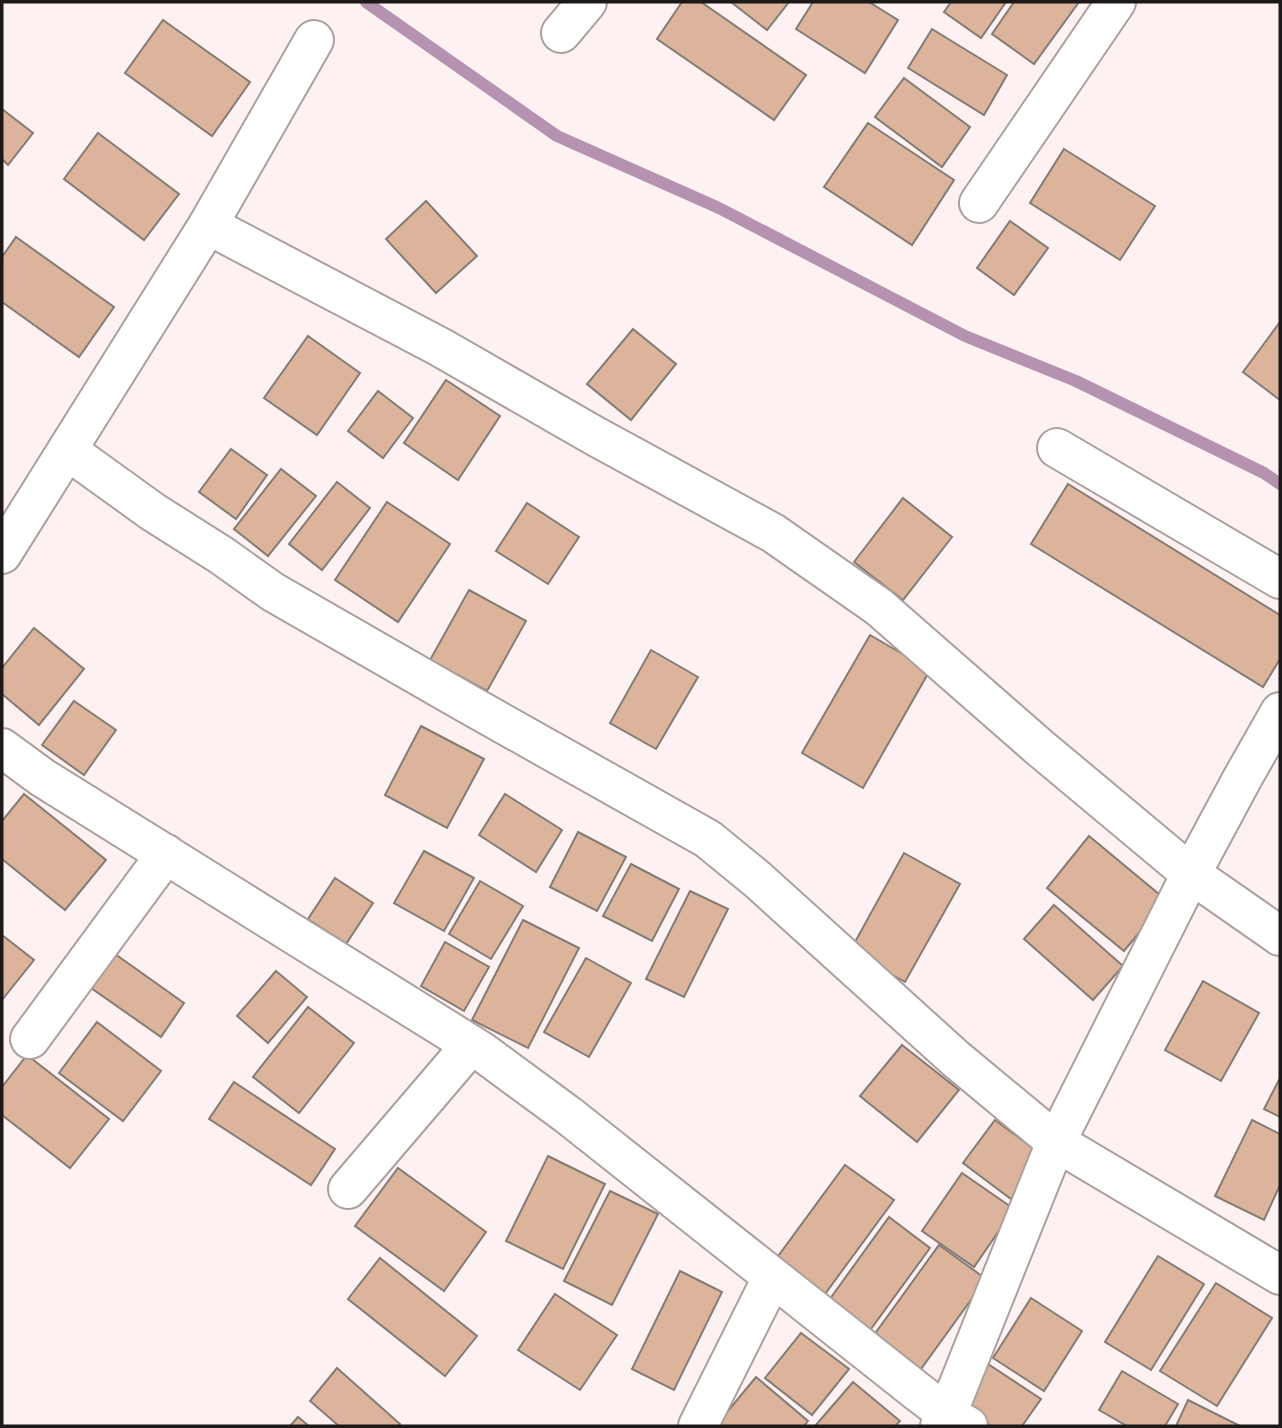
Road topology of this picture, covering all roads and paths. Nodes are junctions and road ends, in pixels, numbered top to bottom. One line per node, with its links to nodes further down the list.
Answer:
1 (587, 2): 3 (street)
2 (1116, 2): 5 (street)
3 (561, 33)
4 (314, 40): 6 (street)
5 (979, 203)
6 (208, 225): 8 (street); 14 (street)
7 (1057, 448): 10 (street)
8 (67, 450): 9 (street); 18 (street)
9 (2, 554)
10 (1280, 579)
11 (1280, 712): 14 (street)
12 (2, 748): 13 (street)
13 (166, 854): 16 (street); 17 (street)
14 (1191, 874): 15 (street); 18 (street)
15 (1280, 936)
16 (30, 1039)
17 (471, 1045): 19 (street); 21 (street)
18 (1056, 1142): 20 (street); 22 (street)
19 (348, 1189)
20 (1280, 1275)
21 (772, 1278): 22 (street); 23 (street)
22 (952, 1422)
23 (698, 1426)

